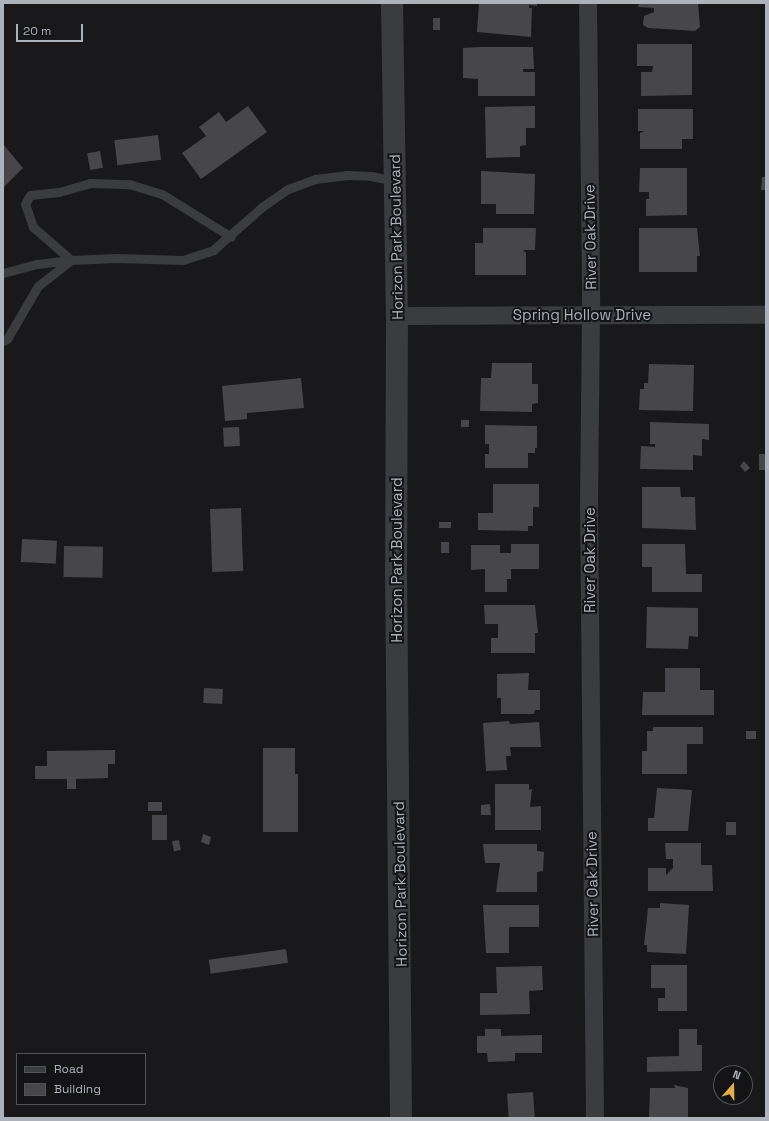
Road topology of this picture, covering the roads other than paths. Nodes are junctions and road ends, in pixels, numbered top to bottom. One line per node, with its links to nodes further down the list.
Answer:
1 (392, 3): 3 (street, Horizon Park Boulevard)
2 (588, 3): 7 (street, River Oak Drive)
3 (395, 181): 4 (lane); 9 (street, Horizon Park Boulevard)
4 (231, 236): 5 (lane); 5 (lane)
5 (71, 260): 6 (lane); 10 (lane)
6 (3, 273)
7 (591, 315): 8 (street, Spring Hollow Drive); 9 (street, Spring Hollow Drive); 12 (street, River Oak Drive)
8 (766, 315)
9 (397, 316): 11 (street, Horizon Park Boulevard)
10 (3, 341)
11 (401, 1118)
12 (595, 1118)

